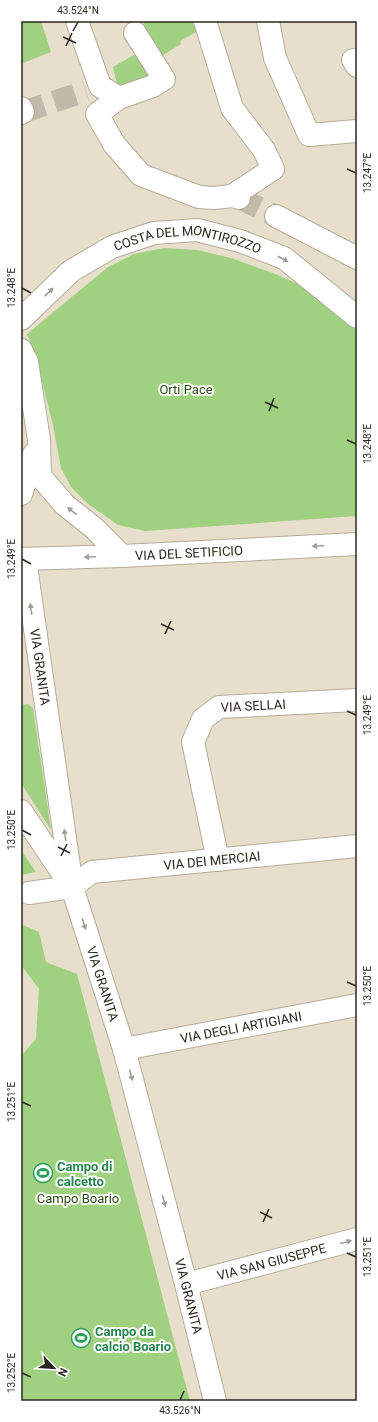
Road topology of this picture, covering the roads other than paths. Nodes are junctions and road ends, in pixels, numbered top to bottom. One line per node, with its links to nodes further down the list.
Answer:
1 (77, 21): 5 (street)
2 (205, 21): 5 (street)
3 (268, 21): 6 (street)
4 (135, 33): 5 (street)
5 (119, 98)
6 (357, 131)
7 (276, 216): 8 (street)
8 (357, 258)
9 (357, 317): 10 (street, COSTA DEL MONTIROZZO, one-way to 9)
10 (21, 319)
11 (21, 350): 12 (street)
12 (39, 440): 13 (street); 15 (street, one-way to 12)
13 (21, 494)
14 (357, 544): 15 (street, VIA DEL SETIFICIO, one-way to 15)
15 (122, 556): 16 (street, VIA DEL SETIFICIO, one-way to 16)
16 (23, 559): 21 (street, VIA GRANITA, one-way to 16)
17 (357, 700): 20 (street, VIA SELLAI)
18 (21, 811): 21 (street)
19 (357, 846): 20 (street, VIA DEI MERCIAI)
20 (218, 860): 21 (street, VIA DEI MERCIAI)
21 (72, 887): 22 (street); 24 (street, VIA GRANITA, one-way to 24)
22 (29, 893)
23 (357, 1006): 24 (street, VIA DEGLI ARTIGIANI)
24 (124, 1049): 26 (street, VIA GRANITA, one-way to 26)
25 (357, 1239): 26 (street, VIA SAN GIUSEPPE, one-way to 25)
26 (186, 1284): 27 (street, VIA GRANITA)
27 (216, 1401)

